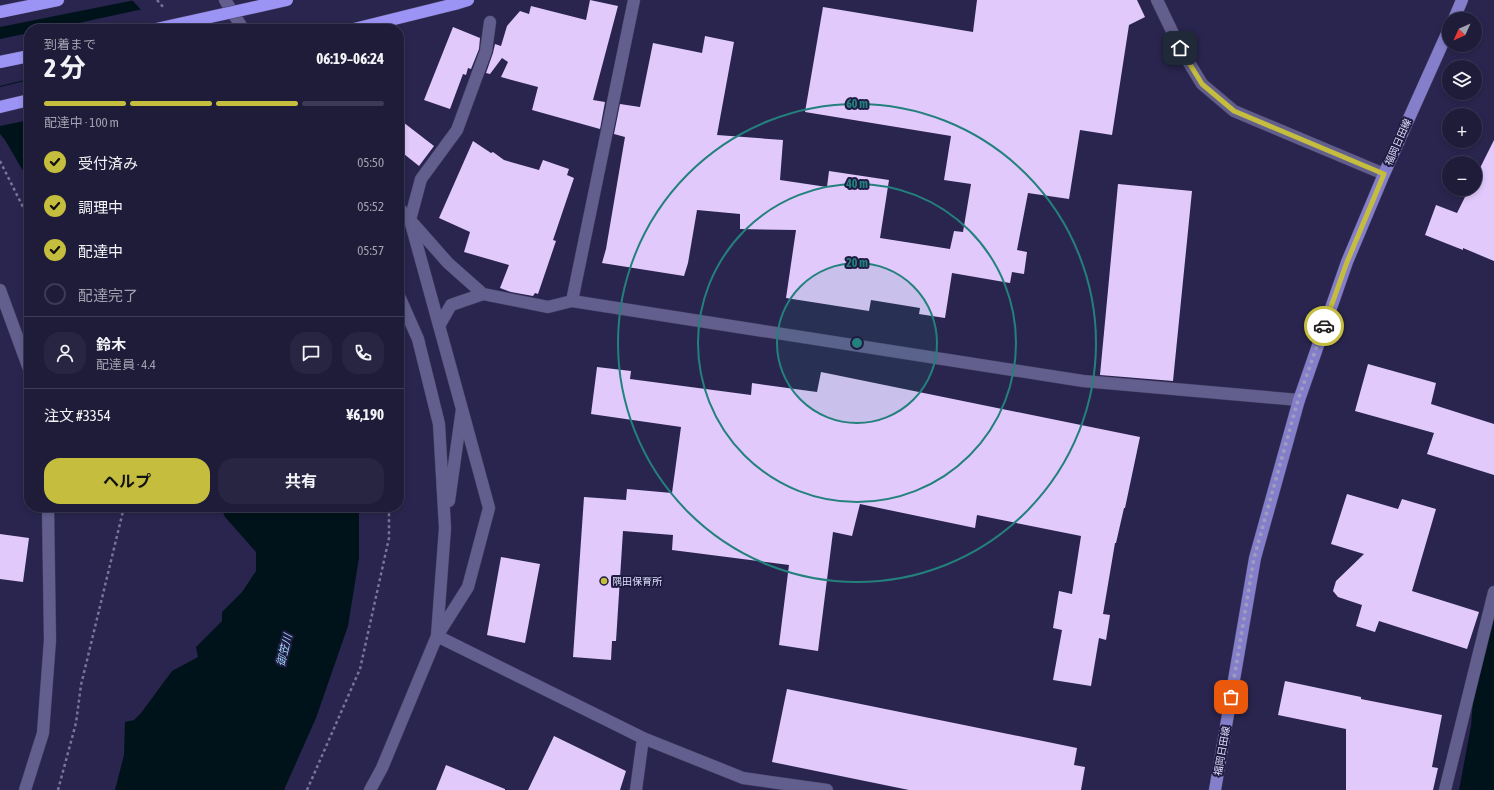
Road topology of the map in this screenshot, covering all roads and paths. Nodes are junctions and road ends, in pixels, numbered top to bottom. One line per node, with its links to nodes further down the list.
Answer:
1 (58, 0): 8 (highway)
2 (225, 0): 12 (street)
3 (287, 0): 11 (highway, bridge)
4 (468, 0): 13 (highway)
5 (634, 0): 26 (street)
6 (1157, 0): 20 (street)
7 (1462, 0): 9 (main road)
8 (0, 12)
9 (1457, 12)
10 (490, 22): 23 (street)
11 (179, 24)
12 (240, 24)
13 (374, 24)
14 (1442, 45): 20 (main road, 福岡日田線)
15 (24, 57): 16 (highway)
16 (0, 62)
17 (24, 101): 18 (highway)
18 (0, 107)
19 (0, 161): 21 (path)
20 (1384, 174): 30 (main road, 福岡日田線)
21 (24, 209)
22 (404, 213): 23 (street)
23 (410, 220): 25 (street); 28 (street)
24 (0, 290): 29 (street)
25 (483, 294): 26 (street); 28 (street)
26 (572, 301): 30 (street)
27 (404, 307): 35 (street)
28 (440, 326): 31 (street)
29 (24, 355)
30 (1298, 400): 45 (main road, 福岡日田線)
31 (462, 408): 35 (street); 37 (street)
32 (48, 512): 39 (street)
33 (123, 512): 40 (path)
34 (389, 512): 41 (path)
35 (445, 528): 37 (street)
36 (1494, 592): 46 (street)
37 (437, 636): 38 (street); 42 (street)
38 (643, 738): 43 (street); 44 (street)
39 (25, 790)
40 (58, 790)
41 (306, 790)
42 (370, 790)
43 (636, 790)
44 (827, 790)
45 (1215, 790)
46 (1445, 790)

